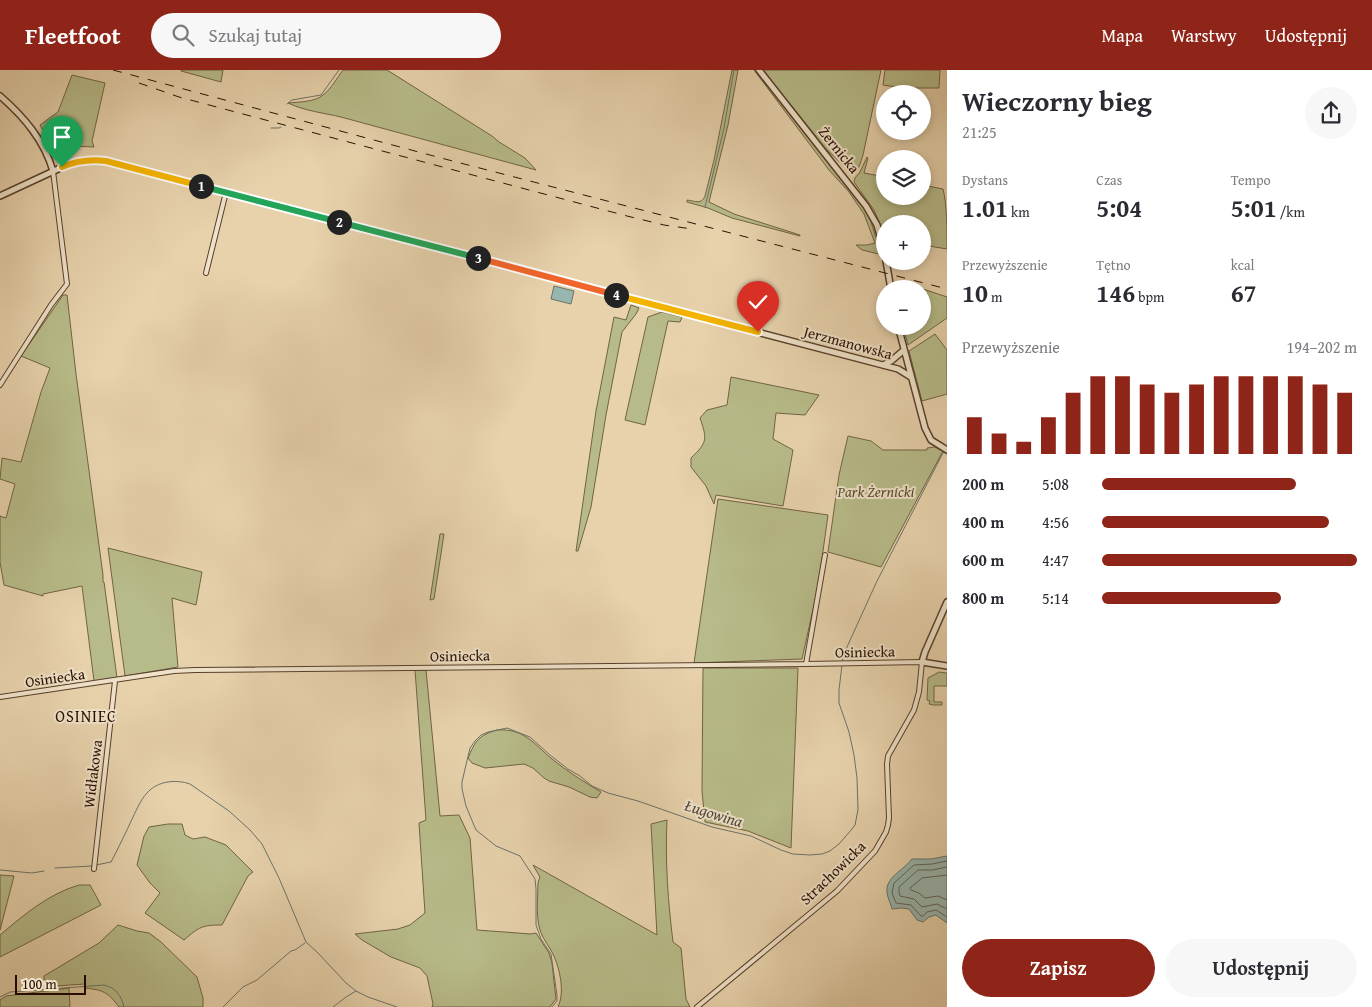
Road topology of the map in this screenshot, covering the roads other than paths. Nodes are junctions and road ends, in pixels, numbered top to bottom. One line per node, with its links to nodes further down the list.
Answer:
1 (759, 70): 6 (street, Żernicka)
2 (0, 96): 3 (street)
3 (53, 171): 4 (street, Jerzmanowska); 5 (street, Jerzmanowska); 12 (street)
4 (226, 192): 7 (street); 10 (street, Jerzmanowska)
5 (0, 196)
6 (876, 223)
7 (206, 273)
8 (900, 335): 9 (street)
9 (904, 350): 10 (street); 11 (street)
10 (882, 365): 11 (street, Jerzmanowska)
11 (911, 377): 13 (street)
12 (0, 385)
13 (947, 450)
14 (826, 555): 17 (street)
15 (947, 602): 16 (street, Strachowicka)
16 (922, 662): 17 (street, Osiniecka); 18 (street); 22 (street, Strachowicka)
17 (806, 664): 19 (street, Osiniecka)
18 (947, 666)
19 (115, 680): 20 (street, Osiniecka); 21 (street, Widłakowa)
20 (0, 697)
21 (94, 869)
22 (697, 1007)

